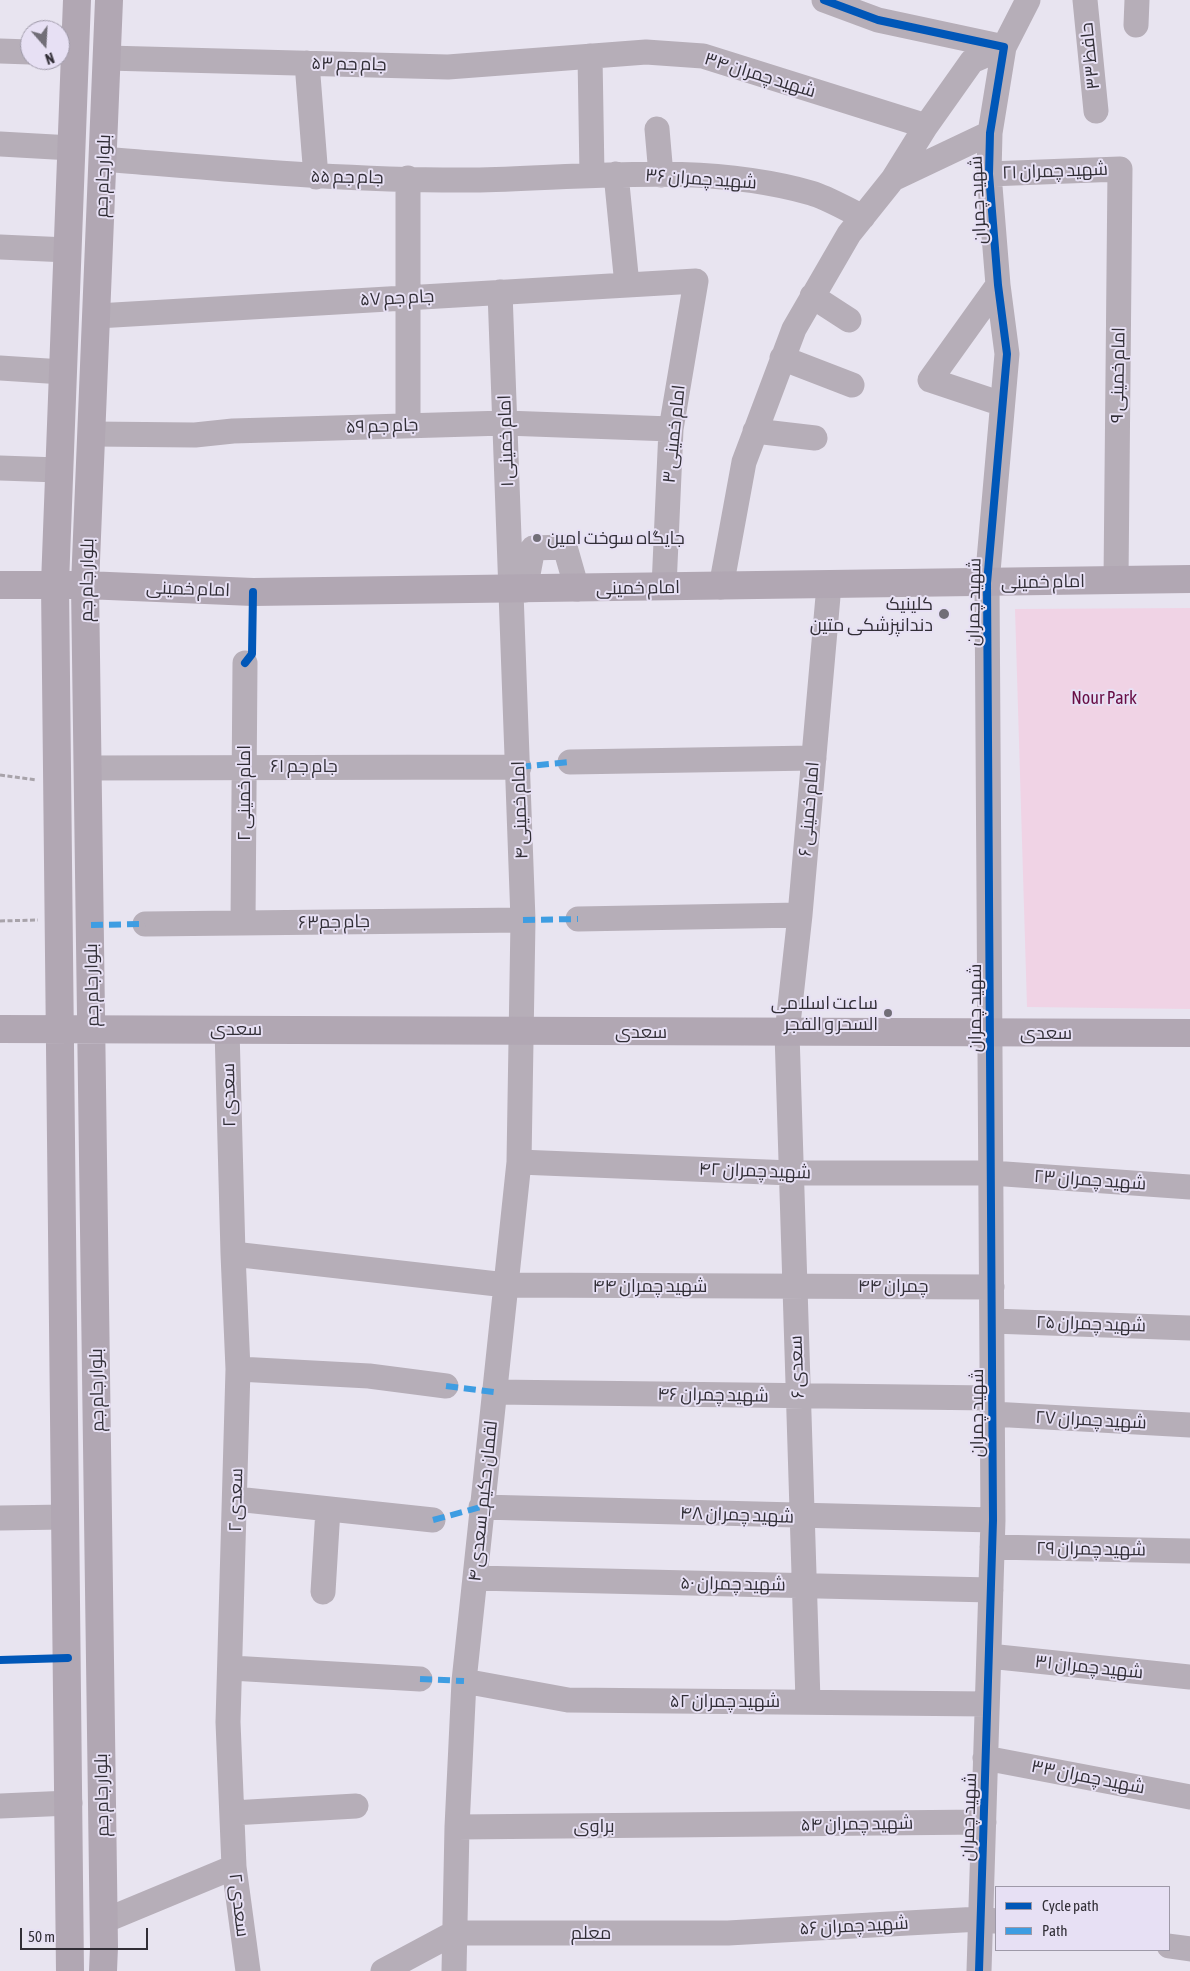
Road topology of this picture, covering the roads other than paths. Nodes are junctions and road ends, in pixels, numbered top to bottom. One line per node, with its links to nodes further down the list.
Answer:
1 (77, 0): 8 (main road, بلوار جام جم)
2 (109, 0): 13 (main road, بلوار جام جم)
3 (824, 0): 9 (street)
4 (1028, 0): 9 (street, شهید چمران)
5 (1085, 0): 16 (street, حافظ ۳۳)
6 (1137, 0): 7 (street)
7 (1136, 25)
8 (70, 42)
9 (1004, 47): 17 (street); 19 (street, شهید چمران)
10 (0, 51): 11 (street)
11 (20, 52)
12 (590, 56): 14 (street, جام جم ۵۳); 17 (street, شهید چمران ۳۴); 24 (street)
13 (107, 58): 14 (street, جام جم ۵۳); 22 (main road, بلوار جام جم)
14 (307, 64): 27 (street)
15 (69, 70): 21 (main road, بلوار جام جم)
16 (1096, 111)
17 (926, 126): 29 (street)
18 (657, 128): 26 (street)
19 (990, 134): 25 (street, شهید چمران); 29 (street)
20 (0, 144): 21 (street)
21 (72, 148): 32 (main road, بلوار جام جم)
22 (103, 159): 27 (street, جام جم ۵۵); 39 (main road, بلوار جام جم)
23 (1120, 169): 25 (street, شهید چمران ۲۱); 55 (street, امام خمینی ۹)
24 (604, 174): 26 (street, شهید چمران ۳۶); 28 (street, جام جم ۵۵); 34 (street)
25 (989, 174): 35 (street, شهید چمران)
26 (662, 175): 30 (street, شهید چمران ۳۶)
27 (316, 177): 28 (street, جام جم ۵۵)
28 (408, 178): 38 (street)
29 (893, 179): 30 (street)
30 (863, 217): 37 (street)
31 (0, 247): 32 (street)
32 (68, 250): 43 (main road, بلوار جام جم)
33 (696, 281): 34 (street, جام جم ۵۷); 48 (street, امام خمینی ۳)
34 (627, 285): 36 (street, جام جم ۵۷)
35 (998, 285): 45 (street, شهید چمران); 45 (street)
36 (500, 292): 38 (street, جام جم ۵۷); 46 (street, امام خمینی ۱)
37 (812, 296): 40 (street); 41 (street)
38 (408, 297): 39 (street, جام جم ۵۷); 47 (street)
39 (97, 316): 50 (main road, بلوار جام جم)
40 (849, 320)
41 (782, 358): 44 (street); 49 (street)
42 (0, 368): 43 (street)
43 (63, 372): 53 (main road, بلوار جام جم)
44 (852, 385)
45 (1002, 404): 56 (street, شهید چمران)
46 (505, 423): 47 (street, جام جم ۵۹); 48 (street, جام جم ۵۹); 64 (street, امام خمینی ۱)
47 (408, 424): 50 (street, جام جم ۵۹)
48 (671, 429): 61 (street, امام خمینی ۳)
49 (755, 431): 51 (street); 62 (street)
50 (93, 434): 59 (main road, بلوار جام جم)
51 (815, 438)
52 (0, 468): 53 (street)
53 (60, 470): 57 (main road, بلوار جام جم)
54 (1190, 579): 55 (main road, امام خمینی)
55 (1116, 580): 56 (main road, امام خمینی)
56 (988, 583): 60 (main road, امام خمینی); 82 (street, شهید چمران)
57 (55, 584): 58 (main road); 59 (main road, امام خمینی); 76 (main road, بلوار جام جم)
58 (0, 585)
59 (85, 585): 64 (main road, امام خمینی); 70 (main road, بلوار جام جم)
60 (829, 585): 62 (main road, امام خمینی); 66 (street, امام خمینی ۶)
61 (664, 587): 62 (main road, امام خمینی); 63 (main road, امام خمینی)
62 (721, 587)
63 (577, 589): 64 (main road, امام خمینی); 64 (street)
64 (518, 590): 69 (street, امام خمینی ۴)
65 (245, 663): 68 (street, امام خمینی ۲)
66 (814, 758): 67 (street); 71 (street, امام خمینی ۶)
67 (570, 762)
68 (244, 766): 69 (street, جام جم ۶۱); 70 (street, جام جم ۶۱); 74 (street, امام خمینی ۲)
69 (519, 767): 73 (street, امام خمینی ۴)
70 (89, 768): 77 (main road, بلوار جام جم)
71 (800, 915): 72 (street); 81 (street, امام خمینی ۶)
72 (578, 919)
73 (523, 920): 74 (street, جام جم۶۳); 80 (street, امام خمینی ۴)
74 (243, 923): 75 (street, جام جم۶۳)
75 (145, 924)
76 (60, 1028): 77 (main road, سعدی); 79 (main road); 103 (main road, بلوار جام جم)
77 (92, 1028): 78 (main road, سعدی); 123 (main road, بلوار جام جم)
78 (227, 1028): 80 (main road, سعدی); 88 (street, سعدی ۲)
79 (0, 1030)
80 (521, 1031): 81 (main road, سعدی); 84 (street, لقمان حکیم_سعدی ۴)
81 (787, 1032): 82 (main road, سعدی); 85 (street, سعدی ۶)
82 (990, 1033): 83 (main road, سعدی); 86 (street, شهید چمران)
83 (1190, 1034)
84 (519, 1162): 85 (street, شهید چمران ۴۲); 89 (street, لقمان حکیم_سعدی ۴)
85 (791, 1173): 86 (street, شهید چمران ۴۲); 90 (street, سعدی ۶)
86 (991, 1173): 87 (street, شهید چمران ۲۳); 91 (street, شهید چمران)
87 (1190, 1186)
88 (232, 1254): 89 (street, شهید چمران ۴۴); 94 (street, سعدی ۲)
89 (506, 1285): 90 (street, شهید چمران ۴۴); 96 (street, لقمان حکیم_سعدی ۴)
90 (795, 1286): 91 (street, چمران ۴۴); 97 (street, سعدی ۶)
91 (992, 1287): 92 (street, شهید چمران)
92 (992, 1321): 93 (street, شهید چمران ۲۵); 98 (street, شهید چمران)
93 (1190, 1328)
94 (238, 1369): 95 (street); 100 (street, سعدی ۲)
95 (446, 1386)
96 (494, 1392): 97 (street, شهید چمران ۴۶); 101 (street, لقمان حکیم_سعدی ۴)
97 (798, 1396): 98 (street, شهید چمران ۴۶); 104 (street, سعدی ۶)
98 (992, 1406): 99 (street, شهید چمران ۲۷); 107 (street, شهید چمران)
99 (1190, 1425)
100 (236, 1499): 102 (street); 115 (street, سعدی ۲)
101 (481, 1507): 104 (street, شهید چمران ۴۸); 110 (street, لقمان حکیم_سعدی ۴)
102 (328, 1509): 106 (street); 113 (street)
103 (66, 1517): 105 (street); 124 (main road, بلوار جام جم)
104 (802, 1517): 107 (street, شهید چمران ۴۸); 111 (street, سعدی ۶)
105 (0, 1518)
106 (433, 1520)
107 (993, 1520): 108 (street, شهید چمران)
108 (992, 1547): 109 (street, شهید چمران ۲۹); 112 (street, شهید چمران)
109 (1190, 1551)
110 (475, 1578): 111 (street, شهید چمران ۵۰); 118 (street, لقمان حکیم_سعدی ۴)
111 (804, 1586): 112 (street, شهید چمران ۵۰); 119 (street, سعدی ۶)
112 (991, 1590): 114 (street, شهید چمران)
113 (323, 1592)
114 (989, 1656): 116 (street, شهید چمران ۳۱); 120 (street, شهید چمران)
115 (231, 1668): 117 (street); 127 (street, سعدی ۲)
116 (1190, 1677)
117 (420, 1679)
118 (464, 1681): 119 (street, شهید چمران ۵۲); 130 (street, لقمان حکیم_سعدی ۴)
119 (808, 1701): 120 (street, شهید چمران ۵۲)
120 (987, 1704): 121 (street, شهید چمران)
121 (986, 1758): 122 (street, شهید چمران ۳۳); 128 (street, شهید چمران)
122 (1190, 1797)
123 (102, 1802): 124 (main road); 133 (main road, بلوار جام جم)
124 (70, 1803): 125 (street); 138 (main road, بلوار جام جم)
125 (0, 1806)
126 (356, 1806): 127 (street)
127 (232, 1813): 131 (street, سعدی ۲)
128 (984, 1822): 129 (street, شهید چمران ۵۴); 132 (street, شهید چمران)
129 (731, 1825): 130 (street, براوی)
130 (457, 1827): 134 (street, لقمان حکیم_سعدی ۴)
131 (234, 1867): 133 (street); 140 (street, سعدی ۲)
132 (988, 1920): 135 (street, شهید چمران ۵۶); 143 (street, شهید چمران)
133 (104, 1921): 139 (main road, بلوار جام جم)
134 (454, 1933): 135 (street, معلم); 141 (street); 142 (street, لقمان حکیم_سعدی ۴)
135 (728, 1933)
136 (1170, 1946): 137 (street)
137 (1190, 1949)
138 (70, 1971)
139 (103, 1971)
140 (248, 1971)
141 (383, 1971)
142 (454, 1971)
143 (979, 1971)

